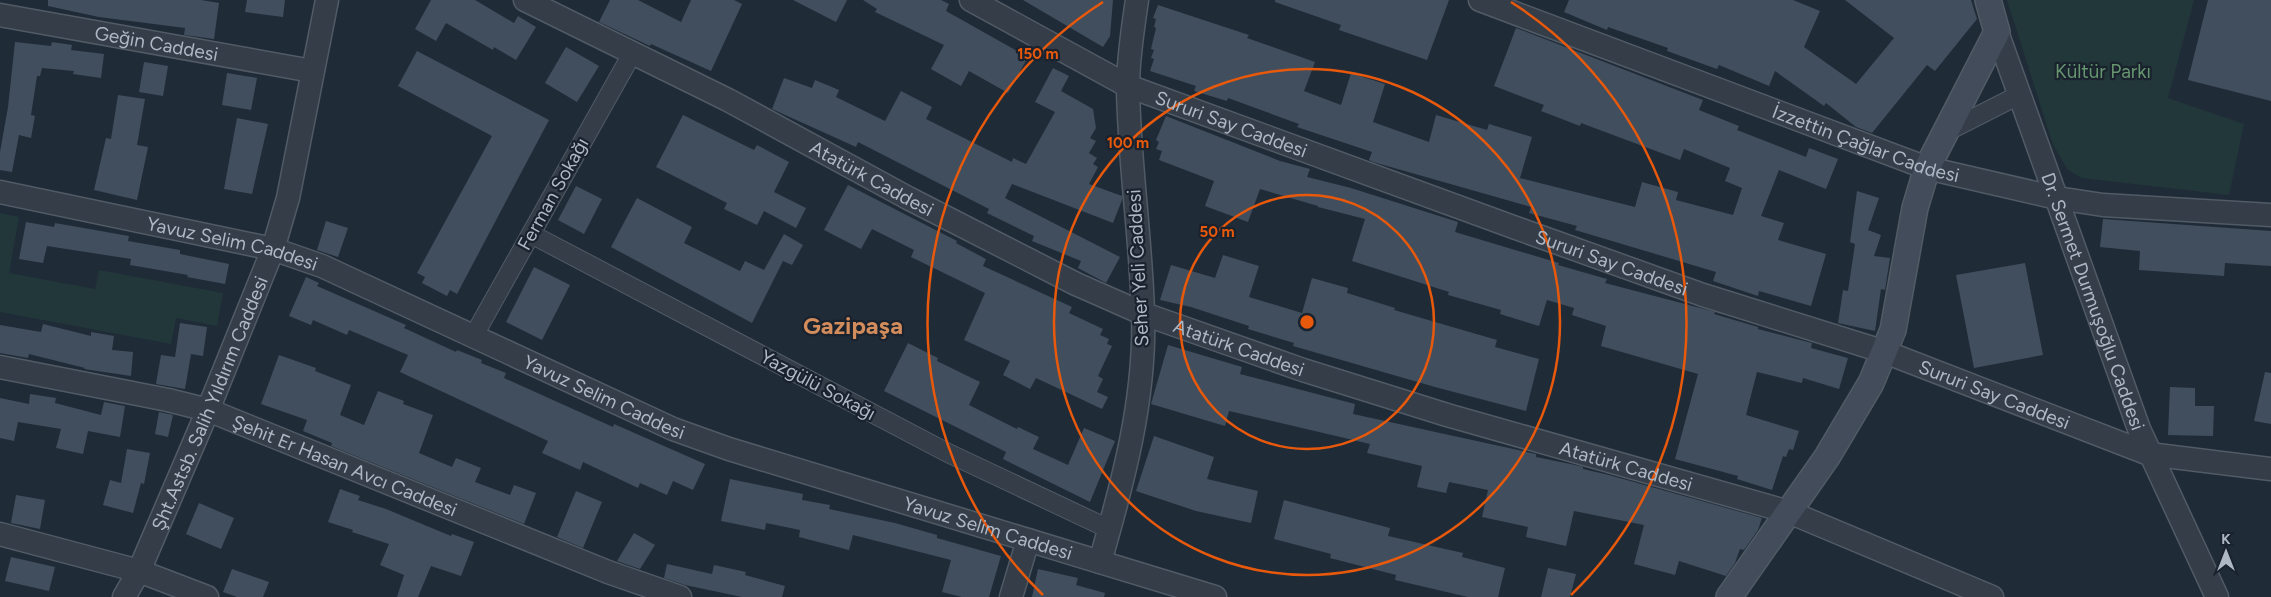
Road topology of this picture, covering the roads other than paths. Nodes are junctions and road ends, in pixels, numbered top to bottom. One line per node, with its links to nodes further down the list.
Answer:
1 (327, 0): 10 (street, Şht.Astsb. Salih Yıldırım Caddesi)
2 (525, 0): 9 (street, Atatürk Caddesi)
3 (972, 0): 11 (street, Sururi Say Caddesi)
4 (1137, 0): 11 (street, Seher Yeli Caddesi)
5 (1480, 0): 14 (street, İzzettin Çağlar Caddesi)
6 (1988, 0): 8 (main road, Dr. Sermet Durmuşoğlu Caddesi)
7 (0, 15): 10 (street, Geğin Caddesi)
8 (1996, 32): 12 (street, Dr. Sermet Durmuşoğlu Caddesi); 13 (main road)
9 (633, 52): 18 (street, Ferman Sokağı); 20 (street, Atatürk Caddesi)
10 (312, 72): 19 (street, Şht.Astsb. Salih Yıldırım Caddesi)
11 (1128, 86): 20 (street, Seher Yeli Caddesi); 22 (street, Sururi Say Caddesi)
12 (2019, 94): 13 (street); 16 (street, Dr. Sermet Durmuşoğlu Caddesi)
13 (1944, 133): 14 (main road)
14 (1927, 168): 16 (street, İzzettin Çağlar Caddesi); 22 (main road)
15 (0, 192): 19 (street, Yavuz Selim Caddesi)
16 (2057, 198): 17 (street, İzzettin Çağlar Caddesi); 25 (street, Dr. Sermet Durmuşoğlu Caddesi)
17 (2271, 216)
18 (531, 234): 21 (street, Ferman Sokağı); 28 (street, Yazgülü Sokağı)
19 (273, 249): 21 (street, Yavuz Selim Caddesi); 24 (street, Şht.Astsb. Salih Yıldırım Caddesi)
20 (1144, 314): 27 (street, Atatürk Caddesi); 28 (street, Seher Yeli Caddesi)
21 (473, 336): 30 (street, Yavuz Selim Caddesi)
22 (1885, 352): 25 (street, Sururi Say Caddesi); 27 (main road)
23 (0, 367): 24 (street, Şehit Er Hasan Avcı Caddesi)
24 (208, 410): 32 (street, Şht.Astsb. Salih Yıldırım Caddesi); 35 (street, Şehit Er Hasan Avcı Caddesi)
25 (2149, 454): 26 (street, Sururi Say Caddesi); 40 (street, Dr. Sermet Durmuşoğlu Caddesi)
26 (2271, 468)
27 (1789, 512): 38 (main road); 39 (street, Atatürk Caddesi)
28 (1109, 529): 31 (street, Seher Yeli Caddesi)
29 (0, 534): 32 (street)
30 (1028, 540): 31 (street, Yavuz Selim Caddesi); 36 (street)
31 (1100, 562): 37 (street, Yavuz Selim Caddesi)
32 (139, 571): 33 (street, Şht.Astsb. Salih Yıldırım Caddesi); 34 (street)
33 (124, 597)
34 (207, 597)
35 (680, 597)
36 (1011, 597)
37 (1215, 597)
38 (1729, 597)
39 (1992, 597)
40 (2217, 597)

